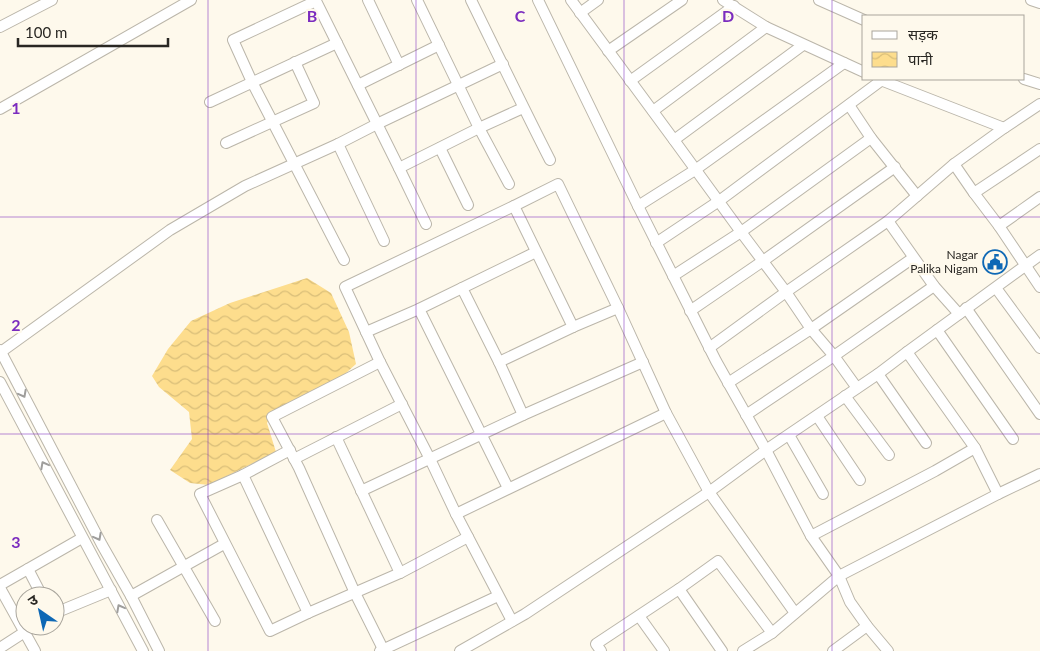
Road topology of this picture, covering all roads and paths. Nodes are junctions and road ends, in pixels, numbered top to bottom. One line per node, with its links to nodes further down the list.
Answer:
1 (52, 0): 13 (street)
2 (191, 0): 41 (street)
3 (368, 0): 27 (street)
4 (417, 0): 22 (street)
5 (471, 0): 26 (street)
6 (538, 0): 66 (street)
7 (571, 0): 16 (street)
8 (598, 0): 16 (street)
9 (682, 0): 23 (street)
10 (723, 0): 15 (street)
11 (819, 0): 17 (street)
12 (1031, 0): 14 (street)
13 (39, 3): 18 (street)
14 (1040, 3)
15 (734, 6): 19 (street); 32 (street)
16 (580, 13): 23 (street)
17 (862, 19)
18 (0, 27)
19 (766, 27): 21 (street); 42 (street)
20 (337, 42): 24 (street); 33 (street); 35 (street)
21 (803, 44): 25 (street); 48 (street)
22 (440, 45): 27 (street); 36 (street)
23 (608, 51): 32 (street)
24 (295, 62): 33 (street); 43 (street)
25 (844, 63): 28 (street); 58 (street)
26 (503, 64): 36 (street); 40 (street)
27 (399, 65): 35 (street)
28 (862, 71)
29 (1025, 79): 34 (street)
30 (879, 80): 39 (street)
31 (883, 80): 46 (street)
32 (630, 81): 42 (street)
33 (252, 82): 37 (street); 43 (street)
34 (1040, 84)
35 (358, 85): 44 (street)
36 (459, 85): 44 (street); 45 (street)
37 (210, 102)
38 (1040, 104): 46 (street)
39 (849, 105): 47 (street); 63 (street)
40 (523, 108): 45 (street); 53 (street)
41 (0, 109)
42 (653, 111): 48 (street)
43 (272, 121): 49 (street); 54 (street)
44 (377, 124): 50 (street); 57 (street)
45 (480, 128): 51 (street); 59 (street)
46 (1004, 128): 55 (street)
47 (871, 138): 56 (street); 70 (street)
48 (674, 140): 58 (street)
49 (226, 143)
50 (338, 144): 54 (street); 71 (street)
51 (440, 148): 57 (street); 64 (street)
52 (1040, 149): 60 (street)
53 (550, 160)
54 (295, 164): 76 (street); 95 (street)
55 (954, 164): 60 (street); 61 (street)
56 (895, 167): 61 (street); 77 (street)
57 (399, 168): 68 (street)
58 (695, 170): 63 (street); 66 (street)
59 (509, 184)
60 (974, 193): 69 (street)
61 (917, 196): 67 (street)
62 (1040, 197): 69 (street)
63 (719, 201): 70 (street); 72 (street)
64 (468, 205)
65 (514, 206): 73 (street); 85 (street); 92 (street)
66 (638, 206): 72 (street)
67 (888, 221): 75 (street); 84 (street)
68 (426, 224)
69 (999, 226): 78 (street)
70 (740, 232): 77 (street); 79 (street)
71 (384, 241)
72 (656, 243): 79 (street)
73 (536, 252): 82 (street); 89 (street)
74 (1040, 255): 78 (street)
75 (913, 258): 80 (street); 90 (street)
76 (344, 260)
77 (763, 262): 84 (street); 87 (street)
78 (1025, 266): 81 (street); 83 (street)
79 (673, 276): 87 (street)
80 (934, 286): 88 (street); 97 (street)
81 (1040, 287)
82 (462, 288): 86 (street); 99 (street)
83 (996, 288): 88 (street); 94 (street)
84 (786, 292): 90 (street); 93 (street)
85 (618, 308): 89 (street); 100 (street)
86 (418, 309): 92 (street); 112 (street)
87 (690, 311): 93 (street)
88 (962, 311): 91 (street); 108 (street)
89 (573, 327): 99 (street)
90 (811, 329): 97 (street); 103 (street)
91 (937, 330): 96 (street); 115 (street)
92 (366, 332): 98 (street)
93 (709, 348): 103 (street)
94 (1040, 348)
95 (0, 351): 145 (street, one-way to 145)
96 (907, 352): 101 (street); 117 (street)
97 (834, 356): 104 (street); 110 (street)
98 (380, 362): 106 (street); 119 (street)
99 (499, 362): 109 (street)
100 (643, 362): 107 (street); 109 (street)
101 (878, 374): 104 (street); 116 (street)
102 (0, 382): 134 (street, one-way to 102)
103 (728, 383): 110 (street)
104 (857, 388): 105 (street)
105 (845, 396): 111 (street); 120 (street)
106 (402, 404): 114 (street); 121 (street)
107 (666, 412): 125 (street); 127 (street)
108 (1040, 414)
109 (523, 415): 112 (street)
110 (746, 415): 118 (street)
111 (817, 416): 113 (street); 124 (street)
112 (481, 435): 121 (street); 125 (street)
113 (789, 435): 118 (street); 128 (street)
114 (336, 437): 119 (street); 126 (street)
115 (1013, 439)
116 (926, 444)
117 (975, 448): 129 (street); 132 (street)
118 (766, 450): 127 (street); 132 (street)
119 (292, 454): 123 (street); 144 (street)
120 (889, 455)
121 (430, 459): 126 (street); 130 (street)
122 (1040, 474): 129 (street)
123 (243, 475): 135 (street); 148 (street)
124 (860, 480)
125 (508, 488): 130 (street)
126 (361, 491): 138 (street)
127 (709, 492): 149 (street); 153 (street)
128 (823, 494)
129 (998, 494): 139 (street)
130 (456, 514): 133 (street)
131 (157, 520): 136 (street)
132 (810, 536): 139 (street)
133 (468, 537): 138 (street); 146 (street)
134 (82, 538): 137 (street); 143 (street)
135 (224, 544): 136 (street); 148 (street)
136 (184, 566): 145 (street); 152 (street)
137 (28, 569): 140 (street); 141 (street)
138 (400, 573): 144 (street)
139 (839, 576): 149 (street); 154 (street)
140 (37, 586)
141 (0, 587): 150 (street)
142 (679, 589): 151 (street); 155 (street); 166 (street)
143 (111, 590): 147 (street); 160 (street, one-way to 143)
144 (355, 593): 148 (street); 162 (street)
145 (131, 596): 161 (street)
146 (498, 596): 153 (street); 162 (street)
147 (65, 609)
148 (308, 613)
149 (796, 613): 155 (street)
150 (15, 615)
151 (639, 616): 164 (street); 165 (street)
152 (215, 621)
153 (512, 621): 163 (street)
154 (867, 626): 168 (street); 169 (street)
155 (772, 633): 167 (street)
156 (18, 636): 158 (street)
157 (26, 636): 159 (street)
158 (0, 648)
159 (35, 651)
160 (143, 651)
161 (159, 651)
162 (382, 651)
163 (460, 651)
164 (601, 651)
165 (664, 651)
166 (722, 651)
167 (743, 651)
168 (833, 651)
169 (888, 651)

